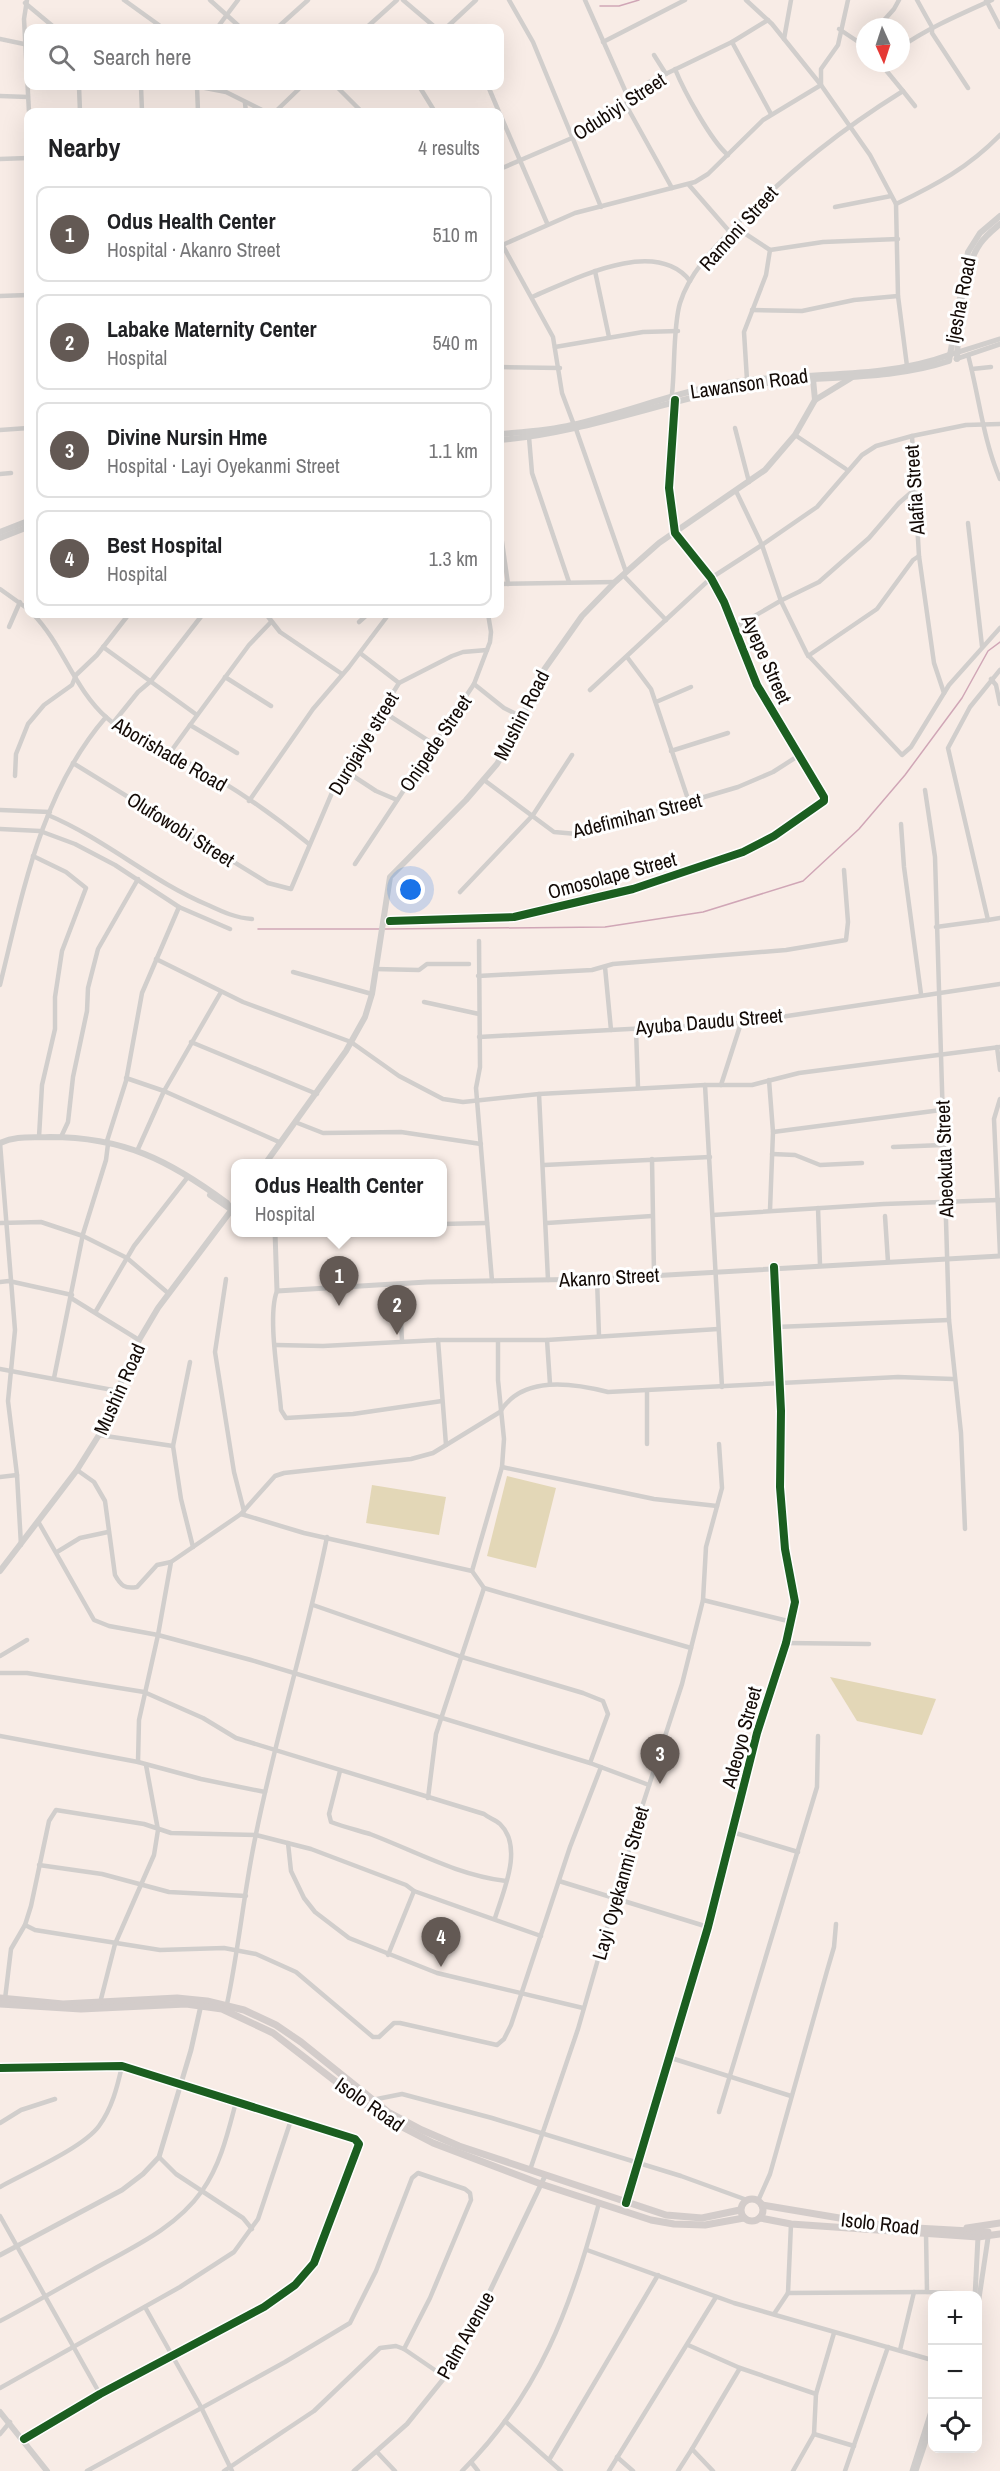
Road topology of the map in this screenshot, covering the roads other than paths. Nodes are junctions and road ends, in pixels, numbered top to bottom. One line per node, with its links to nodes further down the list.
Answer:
1 (124, 0): 23 (street)
2 (210, 0): 18 (street)
3 (238, 0): 18 (street)
4 (308, 0): 26 (street)
5 (397, 0): 27 (street)
6 (403, 0): 28 (street)
7 (476, 0): 29 (street)
8 (509, 0): 77 (street)
9 (585, 0): 37 (street)
10 (685, 0): 37 (street)
11 (746, 0): 20 (street)
12 (791, 0): 35 (street)
13 (848, 0): 32 (street)
14 (899, 0): 19 (street)
15 (917, 0): 30 (street)
16 (988, 1): 30 (street); 31 (street)
17 (26, 2): 21 (street); 22 (street)
18 (228, 15): 24 (street); 25 (street)
19 (885, 18)
20 (768, 20): 35 (street); 38 (street, Odubiyi Street)
21 (25, 24)
22 (51, 24)
23 (157, 24)
24 (220, 24)
25 (237, 24)
26 (281, 24)
27 (370, 24)
28 (431, 24)
29 (453, 24)
30 (932, 27): 36 (street); 45 (street)
31 (1000, 27)
32 (839, 29): 33 (street); 44 (street)
33 (856, 38)
34 (0, 39): 39 (street)
35 (784, 39): 44 (street)
36 (910, 41)
37 (603, 42): 59 (street)
38 (732, 42): 41 (street, Odubiyi Street); 73 (street)
39 (24, 44)
40 (654, 55): 43 (street)
41 (675, 69): 43 (street, Odubiyi Street); 78 (street)
42 (887, 72): 55 (street)
43 (666, 74): 59 (street, Odubiyi Street)
44 (821, 85): 73 (street); 75 (street)
45 (968, 88)
46 (27, 90): 58 (street)
47 (79, 90): 64 (street)
48 (141, 90): 65 (street)
49 (196, 90): 66 (street)
50 (216, 90): 56 (street)
51 (298, 90): 69 (street)
52 (340, 90): 70 (street)
53 (421, 90): 71 (street)
54 (490, 90): 72 (street)
55 (903, 91): 62 (street); 75 (street, Ramoni Street)
56 (226, 92): 60 (street)
57 (0, 96): 58 (street)
58 (28, 97): 63 (street)
59 (628, 97): 61 (street, Odubiyi Street)
60 (245, 103): 67 (street); 68 (street)
61 (626, 105): 77 (street, Odubiyi Street); 84 (street)
62 (915, 106)
63 (28, 108)
64 (80, 108)
65 (142, 108)
66 (198, 108)
67 (246, 108)
68 (257, 108)
69 (279, 108)
70 (358, 108)
71 (432, 108)
72 (497, 108)
73 (771, 114): 78 (street)
74 (504, 125): 81 (street)
75 (848, 125): 85 (street); 92 (street, Ramoni Street)
76 (1000, 135): 86 (street)
77 (572, 138): 81 (street, Odubiyi Street); 87 (street)
78 (728, 155): 83 (street)
79 (24, 158): 80 (street)
80 (0, 159)
81 (519, 161): 82 (street, Odubiyi Street); 90 (street)
82 (504, 168)
83 (689, 185): 84 (street); 93 (street)
84 (672, 188): 87 (street)
85 (891, 196): 86 (street); 88 (street)
86 (896, 204): 95 (street)
87 (601, 207): 90 (street)
88 (835, 207)
89 (1000, 216): 101 (main road, Ijesha Road)
90 (547, 223): 96 (street)
91 (998, 226): 94 (street); 101 (main road, Ijesha Road)
92 (735, 227): 93 (street, Ramoni Street); 97 (street)
93 (729, 231): 100 (street, Ramoni Street)
94 (1000, 236)
95 (898, 239): 97 (street); 104 (street)
96 (504, 244)
97 (770, 250): 106 (street)
98 (504, 251): 105 (street)
99 (595, 271): 100 (street); 105 (street); 108 (street)
100 (690, 281): 107 (street, Ramoni Street)
101 (963, 287): 113 (main road, Ijesha Road); 114 (main road, Ijesha Road)
102 (24, 295): 103 (street)
103 (0, 296)
104 (898, 296): 106 (street); 115 (street)
105 (532, 297): 111 (street)
106 (752, 310): 121 (street)
107 (678, 331): 108 (street); 123 (street, Ramoni Street)
108 (609, 338): 111 (street)
109 (1000, 339): 113 (street, Lawanson Road)
110 (1000, 344): 112 (street)
111 (555, 347): 118 (street)
112 (968, 355): 113 (street); 119 (street)
113 (957, 356): 114 (street, Lawanson Road)
114 (949, 358): 115 (main road, Lawanson Road); 120 (main road, Lawanson Road)
115 (907, 366): 121 (main road, Lawanson Road)
116 (504, 367): 118 (street)
117 (991, 367): 119 (street)
118 (560, 368): 127 (street)
119 (972, 369): 125 (street)
120 (852, 377): 122 (main road, Lawanson Road); 124 (main road)
121 (747, 380): 123 (main road, Lawanson Road)
122 (813, 380): 123 (main road, Lawanson Road); 124 (main road)
123 (674, 397): 127 (main road, Lawanson Road); 147 (street, Ramoni Street)
124 (816, 399): 132 (main road, Mushin Road)
125 (985, 423): 126 (street); 133 (street); 139 (street)
126 (1000, 424)
127 (575, 427): 131 (main road, Lawanson Road); 134 (main road, Lawanson Road); 152 (street)
128 (24, 428): 129 (street)
129 (0, 429)
130 (735, 429): 140 (street)
131 (504, 434)
132 (795, 435): 136 (street); 140 (main road, Mushin Road)
133 (912, 436): 136 (street, Alafia Street); 141 (street, Alafia Street)
134 (529, 437): 135 (main road, Lawanson Road); 154 (street)
135 (504, 440)
136 (846, 470): 149 (street, Alafia Street)
137 (11, 473): 138 (street)
138 (0, 474)
139 (1000, 479)
140 (749, 482): 142 (main road, Mushin Road)
141 (914, 490): 151 (street, Alafia Street); 159 (street)
142 (736, 491): 147 (main road, Mushin Road); 149 (street)
143 (24, 523): 146 (main road)
144 (968, 523): 175 (street)
145 (24, 529): 148 (main road)
146 (0, 532)
147 (675, 532): 152 (main road, Mushin Road); 153 (street, Ayepe Street)
148 (0, 538)
149 (762, 545): 153 (street, Alafia Street); 159 (street)
150 (504, 556): 157 (street)
151 (919, 556): 179 (street); 191 (street, Alafia Street)
152 (625, 574): 155 (main road, Mushin Road); 169 (street)
153 (711, 578): 169 (street, Alafia Street); 173 (street, Ayepe Street)
154 (569, 582): 155 (street); 157 (street)
155 (615, 582): 198 (main road, Mushin Road)
156 (504, 584): 157 (street)
157 (508, 584)
158 (0, 589): 160 (street)
159 (781, 601): 173 (street); 179 (street)
160 (20, 602): 161 (street); 172 (street)
161 (24, 606)
162 (39, 618): 186 (street, Aborishade Road)
163 (126, 618): 176 (street)
164 (200, 618): 185 (street)
165 (268, 618): 170 (street)
166 (364, 618): 171 (street)
167 (386, 618): 178 (street)
168 (489, 618): 177 (street, Onipede Street)
169 (666, 620): 180 (street, Alafia Street)
170 (271, 622): 182 (street); 183 (street)
171 (359, 622)
172 (9, 627)
173 (734, 628): 207 (street, Ayepe Street)
174 (1000, 628): 175 (street)
175 (982, 646): 191 (street)
176 (103, 647): 185 (street); 186 (street)
177 (487, 650): 187 (street, Durojaiye street); 188 (street, Onipede Street)
178 (360, 653): 182 (street); 187 (street)
179 (808, 656): 191 (street)
180 (627, 657): 190 (street, Alafia Street); 192 (street)
181 (1000, 670): 184 (street)
182 (342, 674): 214 (street)
183 (225, 677): 194 (street); 196 (street)
184 (991, 679): 193 (street); 233 (street)
185 (151, 681): 196 (street); 199 (street)
186 (75, 682): 197 (street, Aborishade Road); 210 (street)
187 (399, 683): 195 (street, Durojaiye street)
188 (474, 684): 198 (street); 202 (street, Onipede Street)
189 (691, 687): 192 (street)
190 (590, 690)
191 (944, 693)
192 (656, 702): 203 (street)
193 (1000, 704)
194 (271, 706)
195 (382, 711): 202 (street); 209 (street, Durojaiye street)
196 (197, 715): 200 (street)
197 (105, 717): 199 (street, Aborishade Road); 208 (street)
198 (522, 717): 211 (main road, Mushin Road)
199 (113, 723): 205 (street, Aborishade Road)
200 (189, 725): 204 (street); 205 (street)
201 (728, 733): 203 (street)
202 (435, 745): 213 (street, Onipede Street)
203 (671, 751): 216 (street)
204 (237, 753)
205 (169, 754): 214 (street, Aborishade Road)
206 (572, 755): 219 (street)
207 (798, 756): 215 (street, Ayepe Street); 216 (street, Adefimihan Street)
208 (73, 763): 218 (street); 228 (street, Olufowobi Street)
209 (344, 770): 213 (street); 223 (street, Durojaiye street)
210 (15, 776)
211 (484, 780): 219 (street, Adefimihan Street); 241 (main road, Mushin Road)
212 (925, 790): 235 (street, Abeokuta Street)
213 (397, 800): 225 (street, Onipede Street)
214 (249, 801): 223 (street, Aborishade Road)
215 (824, 801): 234 (street, Omosolape Street)
216 (689, 802): 219 (street, Adefimihan Street)
217 (0, 810): 218 (street)
218 (49, 813): 222 (street); 232 (street)
219 (532, 815): 229 (street)
220 (902, 824): 249 (street)
221 (0, 829): 222 (street)
222 (40, 831): 224 (street); 227 (street)
223 (309, 844): 228 (street, Durojaiye street)
224 (33, 856): 244 (street); 274 (street)
225 (355, 864)
226 (844, 870): 240 (street)
227 (138, 879): 230 (street); 275 (street)
228 (291, 889)
229 (460, 892)
230 (179, 907): 236 (street); 238 (street)
231 (1000, 918): 233 (street)
232 (252, 919)
233 (988, 920): 235 (street)
234 (390, 921)
235 (936, 927): 247 (street, Abeokuta Street)
236 (230, 929)
237 (479, 941): 243 (street)
238 (156, 959): 246 (street); 261 (street)
239 (469, 964): 241 (street)
240 (605, 967): 243 (street); 254 (street)
241 (375, 969): 248 (main road, Mushin Road)
242 (293, 972): 248 (street)
243 (478, 976): 251 (street)
244 (0, 984)
245 (1000, 984): 247 (street, Ayuba Daudu Street)
246 (221, 992): 256 (street); 257 (street)
247 (938, 992): 249 (street, Ayuba Daudu Street); 259 (street, Abeokuta Street)
248 (372, 994): 257 (main road, Mushin Road)
249 (921, 994): 252 (street, Ayuba Daudu Street)
250 (424, 1002): 251 (street)
251 (480, 1014): 255 (street)
252 (741, 1023): 253 (street, Ayuba Daudu Street); 264 (street)
253 (636, 1029): 254 (street, Ayuba Daudu Street); 265 (street)
254 (611, 1030): 255 (street, Ayuba Daudu Street)
255 (479, 1037): 269 (street)
256 (191, 1042): 266 (street); 267 (street)
257 (351, 1042): 267 (main road, Mushin Road); 269 (street)
258 (998, 1047): 259 (street); 260 (street)
259 (941, 1055): 262 (street); 271 (street, Abeokuta Street)
260 (1000, 1070)
261 (126, 1078): 266 (street); 276 (street)
262 (769, 1080): 264 (street); 273 (street)
263 (705, 1084): 264 (street); 265 (street); 284 (street)
264 (721, 1085)
265 (638, 1088): 268 (street)
266 (164, 1091): 277 (street); 282 (street)
267 (317, 1094): 272 (main road, Mushin Road)
268 (539, 1094): 269 (street); 288 (street)
269 (478, 1101): 278 (street)
270 (1000, 1102): 290 (street)
271 (941, 1110): 273 (street); 280 (street, Abeokuta Street)
272 (295, 1122): 277 (main road, Mushin Road); 278 (street)
273 (773, 1132): 283 (street)
274 (39, 1137): 275 (main road); 279 (main road)
275 (61, 1137): 276 (main road)
276 (108, 1142): 279 (main road); 282 (main road); 289 (main road); 304 (street)
277 (279, 1142): 285 (main road, Mushin Road)
278 (481, 1144): 301 (street)
279 (0, 1145): 300 (street)
280 (943, 1145): 281 (street); 291 (street, Abeokuta Street)
281 (893, 1147)
282 (138, 1149): 292 (main road)
283 (772, 1154): 287 (street); 295 (street)
284 (710, 1157): 286 (street); 297 (street)
285 (268, 1159)
286 (652, 1159): 288 (street); 298 (street)
287 (862, 1163)
288 (544, 1165): 302 (street)
289 (187, 1178): 293 (main road); 307 (street)
290 (999, 1200): 291 (street); 306 (street)
291 (946, 1202): 294 (street); 308 (street, Abeokuta Street)
292 (231, 1206)
293 (231, 1208)
294 (818, 1208): 295 (street); 310 (street)
295 (770, 1210): 297 (street)
296 (231, 1212): 322 (main road, Mushin Road)
297 (713, 1215): 312 (street)
298 (652, 1216): 302 (street); 313 (street)
299 (885, 1216): 309 (street)
300 (2, 1223): 304 (street); 317 (street)
301 (487, 1223): 303 (street); 318 (street)
302 (547, 1223): 316 (street)
303 (447, 1224)
304 (83, 1236): 307 (street); 323 (street)
305 (275, 1237): 321 (street)
306 (1000, 1255): 308 (street, Akanro Street)
307 (127, 1258): 322 (street); 324 (street)
308 (949, 1259): 309 (street, Akanro Street); 325 (street, Abeokuta Street)
309 (888, 1262): 310 (street, Akanro Street)
310 (820, 1265): 311 (street, Akanro Street)
311 (774, 1267): 312 (street, Akanro Street); 326 (street, Adeoyo Street)
312 (715, 1271): 313 (street, Akanro Street); 327 (street)
313 (654, 1274): 315 (street, Akanro Street)
314 (226, 1279): 357 (street)
315 (597, 1279): 316 (street, Akanro Street); 328 (street)
316 (548, 1280): 318 (street, Akanro Street)
317 (9, 1281): 319 (street); 323 (street); 337 (street)
318 (492, 1281): 320 (street, Akanro Street)
319 (0, 1282)
320 (399, 1284): 321 (street, Akanro Street); 332 (street)
321 (277, 1291): 334 (street)
322 (168, 1293): 331 (main road, Mushin Road)
323 (71, 1297): 324 (street); 338 (street)
324 (96, 1311): 331 (street)
325 (949, 1320): 326 (street); 339 (street, Abeokuta Street)
326 (776, 1327): 341 (street, Adeoyo Street)
327 (718, 1329): 328 (street); 342 (street)
328 (599, 1336): 330 (street)
329 (438, 1340): 332 (street); 333 (street); 345 (street)
330 (547, 1340): 333 (street); 340 (street)
331 (139, 1341): 343 (main road, Mushin Road)
332 (402, 1341): 334 (street)
333 (498, 1341): 346 (street)
334 (276, 1345): 345 (street)
335 (190, 1362): 351 (street)
336 (0, 1369): 337 (street)
337 (12, 1371): 338 (street); 354 (street)
338 (54, 1378): 343 (street)
339 (953, 1378): 341 (street); 359 (street, Abeokuta Street)
340 (550, 1384): 344 (street); 346 (street)
341 (779, 1384): 342 (street); 371 (street, Adeoyo Street)
342 (722, 1387): 344 (street)
343 (118, 1391): 347 (main road, Mushin Road)
344 (647, 1392): 348 (street)
345 (442, 1401): 350 (street)
346 (500, 1412): 350 (street); 352 (street)
347 (99, 1435): 351 (street); 353 (main road, Mushin Road)
348 (647, 1444)
349 (719, 1444): 356 (street, Layi Oyekanmi Street)
350 (446, 1445): 357 (street)
351 (173, 1446): 363 (street)
352 (502, 1467): 356 (street); 367 (street)
353 (77, 1470): 358 (main road, Mushin Road); 360 (street)
354 (17, 1475): 355 (street); 362 (street)
355 (0, 1477)
356 (717, 1506): 369 (street, Layi Oyekanmi Street)
357 (242, 1513): 361 (street); 363 (street)
358 (39, 1523): 362 (main road, Mushin Road); 364 (street)
359 (965, 1529)
360 (108, 1532): 364 (street); 365 (street)
361 (327, 1537): 367 (street); 370 (street)
362 (21, 1545): 366 (main road, Mushin Road)
363 (193, 1547): 365 (street)
364 (57, 1552): 372 (street)
365 (171, 1562): 372 (street)
366 (0, 1571)
367 (472, 1571): 368 (street)
368 (484, 1588): 376 (street); 378 (street)
369 (704, 1600): 371 (street); 376 (street, Layi Oyekanmi Street)
370 (313, 1605): 378 (street); 380 (street)
371 (792, 1622): 374 (street, Adeoyo Street)
372 (158, 1635): 380 (street); 381 (street)
373 (27, 1640): 377 (street)
374 (786, 1643): 375 (street); 395 (street, Adeoyo Street)
375 (869, 1644)
376 (691, 1648): 391 (street, Layi Oyekanmi Street)
377 (0, 1656)
378 (462, 1657): 382 (street); 387 (street)
379 (0, 1673): 381 (street)
380 (296, 1675): 382 (street); 385 (street)
381 (144, 1692): 385 (street); 386 (street)
382 (442, 1719): 387 (street); 393 (street)
383 (0, 1736): 386 (street)
384 (818, 1736): 398 (street)
385 (275, 1751): 390 (street); 392 (street)
386 (138, 1762): 388 (street)
387 (590, 1763): 389 (street)
388 (146, 1765): 392 (street); 394 (street)
389 (601, 1767): 391 (street); 401 (street)
390 (340, 1771): 393 (street); 400 (street)
391 (649, 1785): 405 (street, Layi Oyekanmi Street)
392 (265, 1792): 396 (street)
393 (428, 1798): 400 (street)
394 (158, 1830): 396 (street); 399 (street); 402 (street)
395 (732, 1832): 398 (street); 409 (street, Adeoyo Street)
396 (256, 1835): 397 (street); 404 (street)
397 (288, 1843): 403 (street); 413 (street)
398 (798, 1852): 426 (street)
399 (39, 1865): 402 (street); 408 (street)
400 (506, 1881): 406 (street)
401 (559, 1881): 405 (street); 410 (street)
402 (142, 1886): 404 (street); 411 (street)
403 (414, 1891): 406 (street); 413 (street)
404 (246, 1896): 412 (street)
405 (615, 1899): 409 (street); 420 (street, Layi Oyekanmi Street)
406 (495, 1918): 410 (street)
407 (836, 1924): 428 (street)
408 (25, 1925): 411 (street); 415 (street)
409 (708, 1927): 423 (street, Adeoyo Street)
410 (541, 1936): 414 (street)
411 (115, 1944): 412 (street); 416 (street)
412 (238, 1950): 414 (street); 418 (street)
413 (388, 1955): 414 (street)
414 (521, 1994): 420 (street)
415 (2, 2000): 416 (main road, Isolo Road); 417 (main road, Isolo Road)
416 (100, 2003): 417 (main road, Isolo Road)
417 (131, 2003): 418 (main road, Isolo Road); 419 (main road, Isolo Road)
418 (227, 2004): 421 (main road, Isolo Road)
419 (201, 2005): 422 (main road, Isolo Road); 427 (street)
420 (583, 2008): 435 (street, Layi Oyekanmi Street)
421 (307, 2046): 422 (main road); 430 (main road, Isolo Road)
422 (301, 2053): 440 (main road, Isolo Road)
423 (668, 2057): 426 (street); 437 (street, Adeoyo Street)
424 (122, 2066): 425 (street); 427 (street); 442 (street)
425 (0, 2068)
426 (730, 2076): 428 (street); 432 (street)
427 (182, 2083): 431 (street); 436 (street)
428 (791, 2096): 447 (street)
429 (55, 2099): 434 (street)
430 (372, 2100): 435 (street); 438 (main road, Isolo Road)
431 (236, 2102): 433 (street); 443 (street)
432 (719, 2112)
433 (292, 2117): 454 (street); 481 (street)
434 (0, 2123)
435 (544, 2136): 437 (street); 438 (street, Layi Oyekanmi Street)
436 (159, 2157): 443 (street); 461 (street)
437 (639, 2164): 444 (street); 446 (street, Adeoyo Street)
438 (530, 2170): 439 (main road, Isolo Road); 440 (street, Layi Oyekanmi Street)
439 (545, 2176): 441 (street, Palm Avenue); 446 (main road, Isolo Road)
440 (526, 2178): 441 (main road, Isolo Road)
441 (542, 2184): 445 (main road, Isolo Road); 484 (street, Palm Avenue)
442 (0, 2187)
443 (201, 2192): 454 (street); 470 (street)
444 (747, 2200): 447 (main road); 448 (main road)
445 (599, 2203): 450 (main road, Isolo Road); 462 (street)
446 (626, 2203): 448 (main road, Isolo Road)
447 (760, 2203): 451 (main road); 455 (main road, Isolo Road)
448 (740, 2210): 450 (main road)
449 (0, 2216): 461 (street)
450 (744, 2218): 451 (main road)
451 (760, 2218): 453 (main road)
452 (1000, 2223): 455 (main road)
453 (791, 2224): 456 (main road); 469 (street)
454 (252, 2229): 472 (street)
455 (957, 2230): 457 (main road, Isolo Road)
456 (926, 2233): 458 (main road); 468 (street)
457 (1000, 2234): 458 (main road)
458 (978, 2237): 459 (main road); 465 (street)
459 (988, 2238): 460 (main road); 466 (street)
460 (1000, 2239)
461 (17, 2246): 463 (street); 470 (street)
462 (587, 2250): 464 (street); 490 (street)
463 (0, 2255)
464 (658, 2276): 471 (street); 501 (street)
465 (975, 2291)
466 (980, 2291)
467 (914, 2292): 468 (street); 469 (street); 480 (street)
468 (927, 2292)
469 (788, 2293): 473 (street)
470 (45, 2295): 474 (street); 477 (street)
471 (716, 2297): 473 (street); 476 (street)
472 (145, 2307): 477 (street); 481 (street)
473 (774, 2314): 475 (street)
474 (0, 2321)
475 (834, 2332): 478 (street); 487 (street)
476 (688, 2345): 483 (street); 500 (street)
477 (74, 2347): 485 (street); 486 (street)
478 (888, 2347): 480 (street); 497 (street)
479 (404, 2349): 484 (street); 488 (street); 503 (street)
480 (900, 2350): 482 (street)
481 (174, 2355): 486 (street); 488 (street)
482 (928, 2358)
483 (740, 2368): 487 (street); 498 (street)
484 (445, 2377): 499 (street, Palm Avenue)
485 (0, 2388)
486 (100, 2394): 496 (street)
487 (816, 2394): 494 (street)
488 (201, 2407): 503 (street); 505 (street)
489 (0, 2412): 491 (main road)
490 (505, 2421): 501 (street); 502 (street)
491 (10, 2422): 493 (street); 496 (main road)
492 (928, 2425): 518 (street)
493 (0, 2434)
494 (813, 2434): 497 (street); 516 (street)
495 (928, 2436): 518 (street)
496 (24, 2439): 504 (main road)
497 (854, 2446): 517 (street)
498 (692, 2449): 514 (street); 515 (street)
499 (377, 2452): 507 (street, Palm Avenue); 508 (street)
500 (617, 2457): 512 (street); 513 (street)
501 (549, 2460): 511 (street)
502 (471, 2462): 509 (street); 510 (street)
503 (231, 2469): 506 (street)
504 (47, 2471)
505 (87, 2471)
506 (224, 2471)
507 (354, 2471)
508 (395, 2471)
509 (462, 2471)
510 (478, 2471)
511 (561, 2471)
512 (609, 2471)
513 (633, 2471)
514 (678, 2471)
515 (713, 2471)
516 (793, 2471)
517 (845, 2471)
518 (914, 2471)

